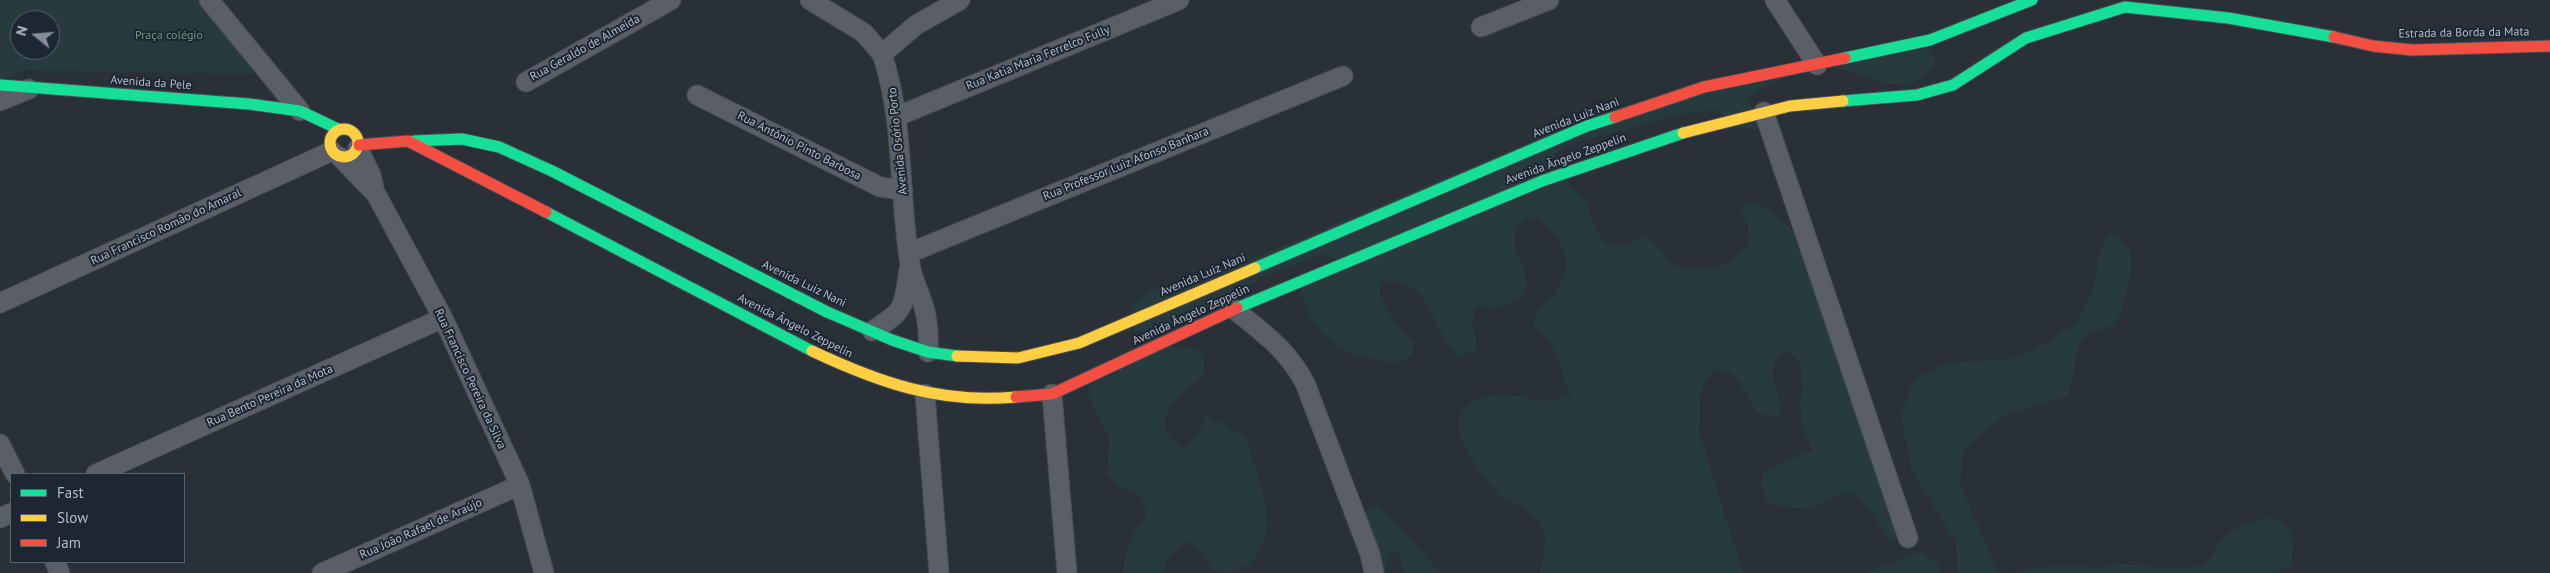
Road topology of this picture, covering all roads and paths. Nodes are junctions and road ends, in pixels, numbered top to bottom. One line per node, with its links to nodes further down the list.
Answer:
1 (209, 0): 21 (street)
2 (671, 0): 15 (street, Rua Geraldo de Almeida)
3 (810, 0): 12 (street)
4 (960, 0): 12 (street)
5 (1179, 0): 22 (street, Rua Katia Maria Ferrelco Fully)
6 (1548, 0): 9 (street)
7 (1775, 0): 13 (street)
8 (2032, 0): 13 (street, Avenida Luiz Nani)
9 (1481, 27)
10 (2025, 34): 11 (street, Estrada da Borda da Mata); 20 (street, Avenida Ângelo Zeppelin)
11 (2550, 46)
12 (882, 54): 22 (street, Avenida Osório Porto)
13 (1817, 65): 34 (street, Avenida Luiz Nani)
14 (1344, 76): 29 (street, Rua Professor Luiz Afonso Banhara)
15 (526, 82)
16 (0, 85): 17 (street, Avenida da Pele)
17 (32, 88): 19 (street); 21 (street, Avenida da Pele)
18 (697, 95): 27 (street, Rua Antônio Pinto Barbosa)
19 (0, 101)
20 (1764, 112): 31 (street, Avenida Ângelo Zeppelin); 41 (street)
21 (305, 114): 23 (street, Avenida da Pele); 26 (street)
22 (898, 116): 27 (street, Avenida Osório Porto)
23 (338, 129): 25 (street); 26 (street)
24 (408, 142): 25 (street, Avenida Ângelo Zeppelin); 33 (street, Avenida Luiz Nani); 35 (street, Avenida Ângelo Zeppelin)
25 (358, 143): 26 (street); 28 (street, Rua Francisco Pereira da Silva)
26 (334, 151): 28 (street, Rua Francisco Pereira da Silva); 30 (street, Rua Francisco Romão do Amaral)
27 (903, 190): 29 (street, Avenida Osório Porto)
28 (376, 194): 32 (street, Rua Francisco Pereira da Silva)
29 (910, 259): 33 (street); 34 (street)
30 (0, 303)
31 (1234, 309): 36 (street, Avenida Ângelo Zeppelin); 46 (street)
32 (443, 318): 39 (street, Rua Bento Pereira da Mota); 40 (street, Rua Francisco Pereira da Silva)
33 (872, 331): 34 (street, Avenida Luiz Nani)
34 (928, 352)
35 (925, 394): 36 (street, Avenida Ângelo Zeppelin); 44 (street)
36 (1052, 394): 45 (street)
37 (0, 444): 38 (street)
38 (14, 473)
39 (98, 473)
40 (520, 485): 42 (street, Rua João Rafael de Araújo); 43 (street, Rua Francisco Pereira da Silva)
41 (1908, 538)
42 (322, 573)
43 (544, 573)
44 (939, 573)
45 (1067, 573)
46 (1374, 573)

